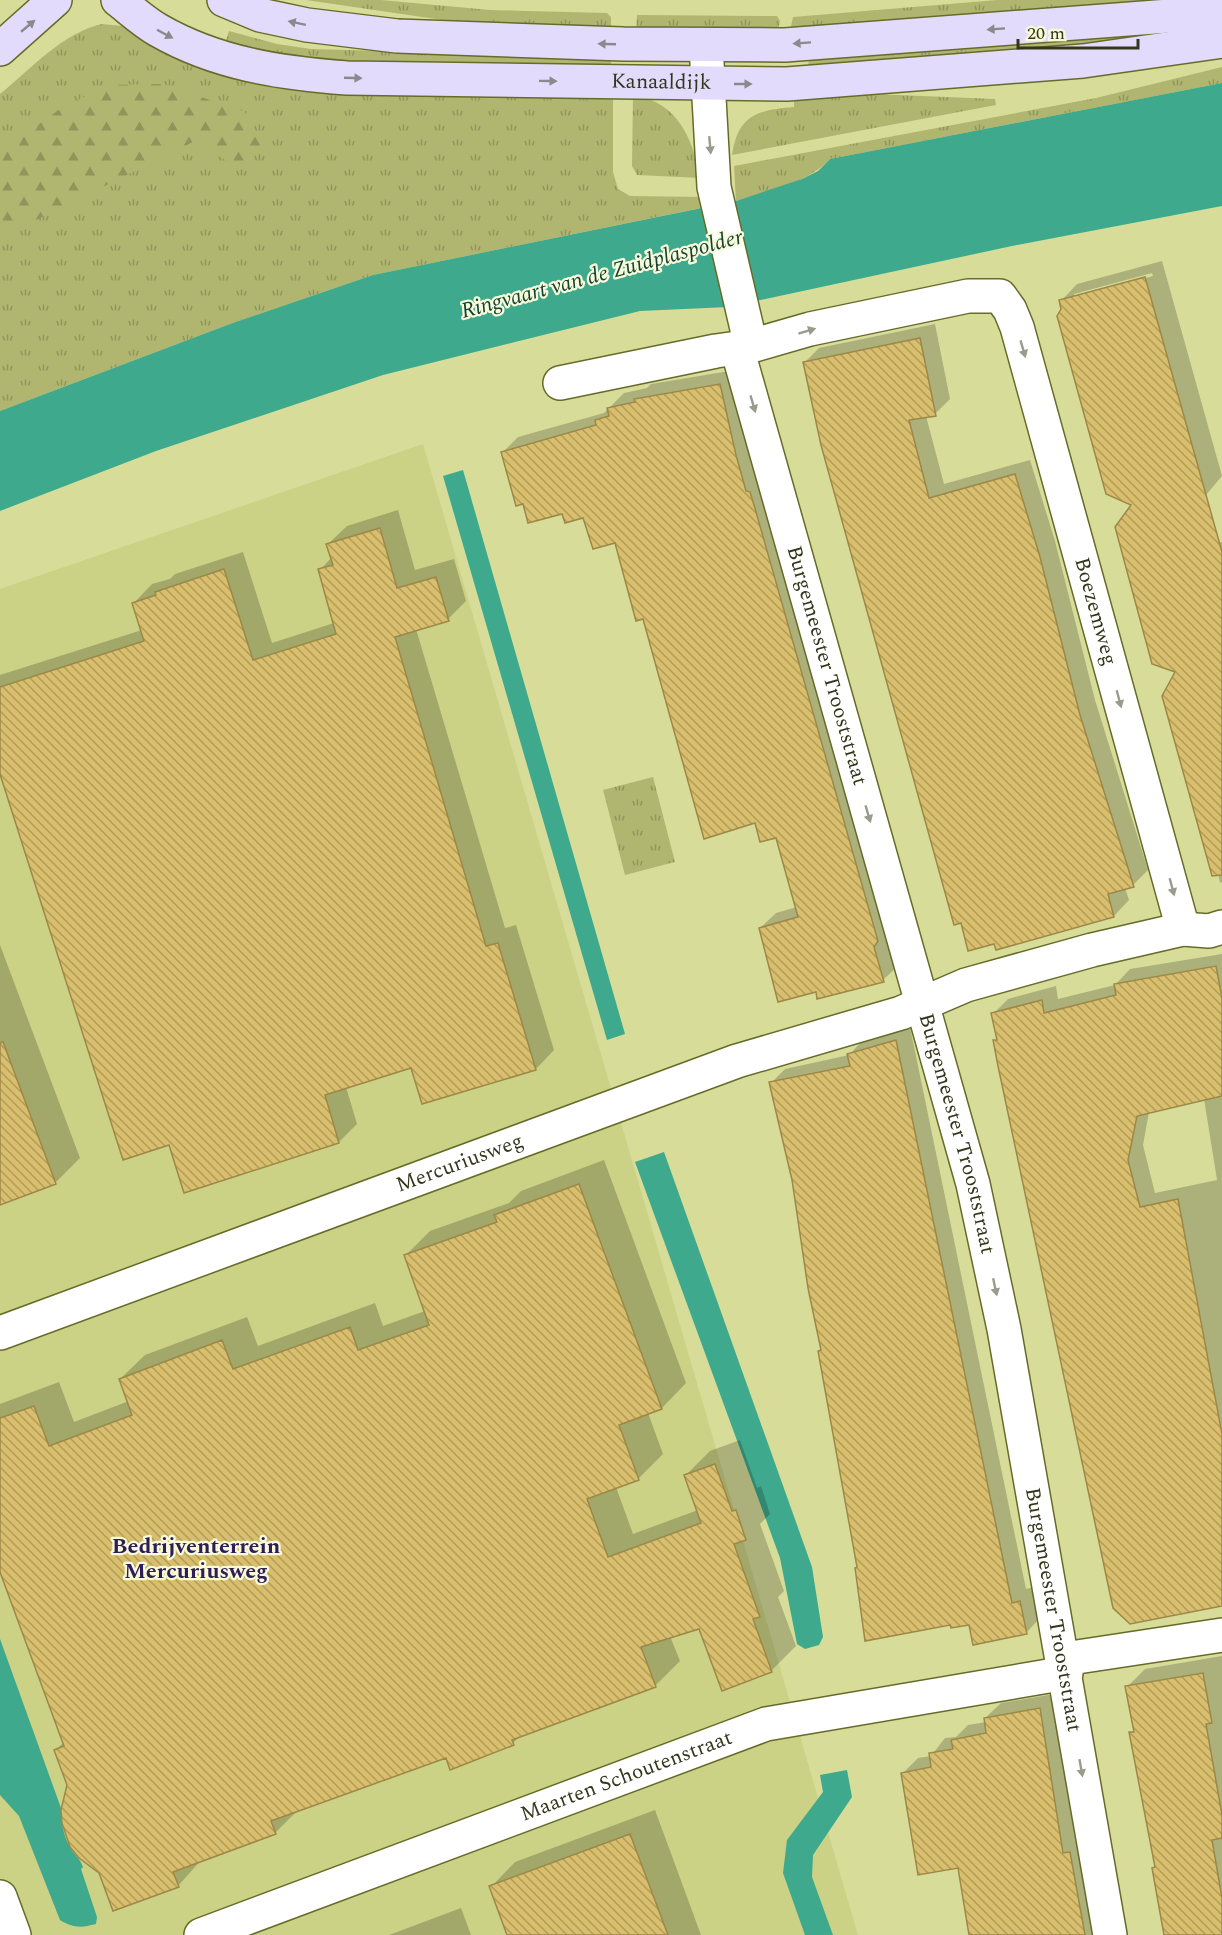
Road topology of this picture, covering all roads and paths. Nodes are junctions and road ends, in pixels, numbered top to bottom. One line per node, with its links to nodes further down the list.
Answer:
1 (55, 0): 7 (main road, one-way to 1)
2 (118, 0): 8 (main road, Kanaaldijk, one-way to 8)
3 (224, 0): 6 (main road, Kanaaldijk, one-way to 3)
4 (1222, 12): 6 (main road, Kanaaldijk, one-way to 6)
5 (1222, 41): 8 (main road, Kanaaldijk, one-way to 5)
6 (706, 45): 8 (street, Burgemeester Trooststraat)
7 (0, 49)
8 (707, 84): 9 (street, Burgemeester Trooststraat, one-way to 9)
9 (744, 347): 10 (street); 12 (street, Boezemweg, one-way to 12); 13 (street, Burgemeester Trooststraat, one-way to 13)
10 (560, 383)
11 (1222, 927): 12 (street)
12 (1183, 929): 13 (street)
13 (922, 1003): 14 (street, Mercuriusweg); 16 (street, Burgemeester Trooststraat, one-way to 16)
14 (0, 1333)
15 (1222, 1635): 16 (street, Maarten Schoutenstraat)
16 (1065, 1666): 19 (street, Maarten Schoutenstraat); 20 (street, Burgemeester Trooststraat, one-way to 20)
17 (0, 1897): 18 (street)
18 (14, 1935)
19 (201, 1935)
20 (1110, 1935)

